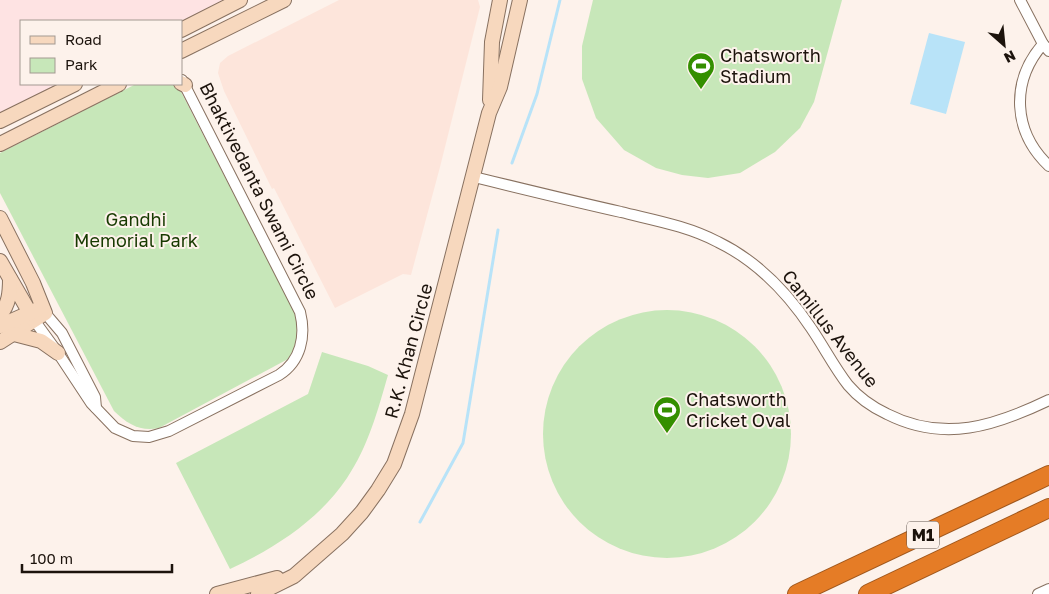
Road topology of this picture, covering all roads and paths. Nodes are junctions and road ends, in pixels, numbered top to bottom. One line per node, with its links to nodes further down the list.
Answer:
1 (240, 0): 6 (street)
2 (284, 0): 8 (street)
3 (500, 0): 12 (street, R.K. Khan Circle)
4 (520, 0): 12 (street, R.K. Khan Circle)
5 (1020, 0): 7 (street)
6 (182, 29)
7 (1046, 47): 15 (street)
8 (182, 51)
9 (182, 82): 27 (street, Bhaktivedanta Swami Circle)
10 (73, 85): 13 (street)
11 (117, 85): 14 (street)
12 (489, 113): 16 (street, R.K. Khan Circle)
13 (0, 121)
14 (0, 144)
15 (1049, 166)
16 (474, 177): 26 (street, Camillus Avenue); 30 (street, R.K. Khan Circle)
17 (0, 218): 20 (street, Bhaktivedanta Swami Circle)
18 (0, 261): 19 (street, Bhaktivedanta Swami Circle)
19 (10, 279): 20 (street, Bhaktivedanta Swami Circle); 21 (street)
20 (37, 313): 22 (street); 23 (street); 25 (street, Bhaktivedanta Swami Circle); 27 (street, Bhaktivedanta Swami Circle)
21 (0, 316)
22 (0, 326)
23 (14, 334): 24 (street); 25 (street)
24 (0, 342)
25 (58, 353): 27 (street, Bhaktivedanta Swami Circle)
26 (1049, 400)
27 (96, 408)
28 (1049, 475): 34 (highway, M1)
29 (1049, 508): 35 (highway, M1)
30 (304, 567): 32 (street, R.K. Khan Circle); 33 (street, R.K. Khan Circle)
31 (1049, 589): 36 (street)
32 (217, 594)
33 (258, 594)
34 (797, 594)
35 (868, 594)
36 (1038, 594)

